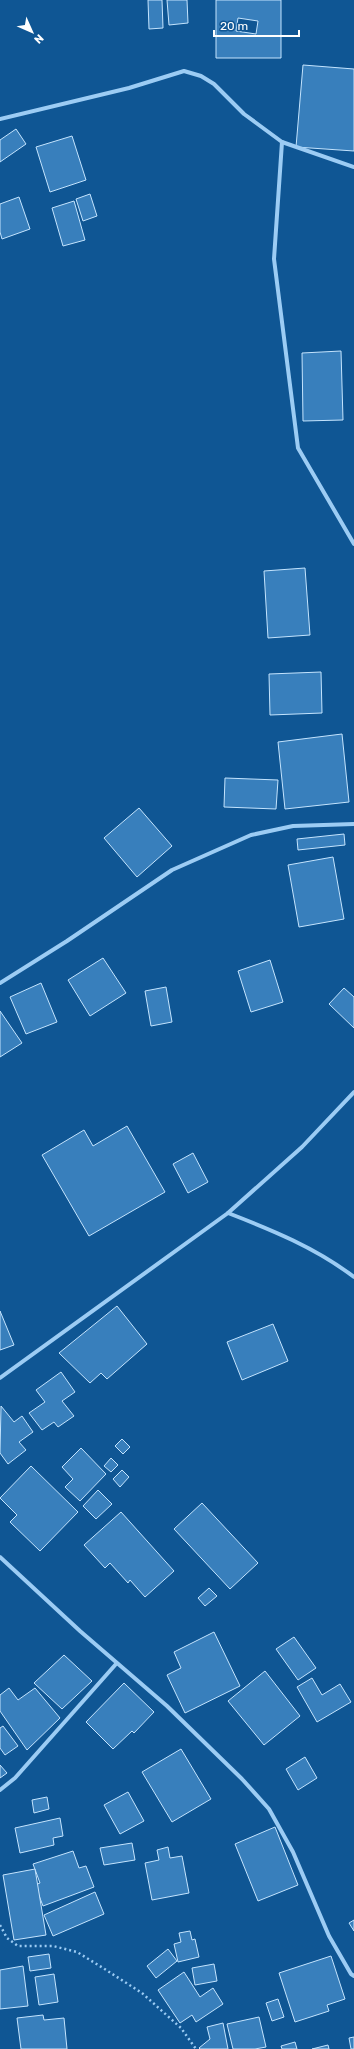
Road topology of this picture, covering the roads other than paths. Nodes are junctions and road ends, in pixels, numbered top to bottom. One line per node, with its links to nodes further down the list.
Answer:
1 (0, 120): 2 (street)
2 (282, 142): 3 (street); 4 (street)
3 (354, 167)
4 (354, 544)
5 (354, 824): 6 (street)
6 (0, 983)
7 (354, 1092): 8 (street)
8 (228, 1213): 9 (street); 10 (street)
9 (354, 1278)
10 (0, 1378)
11 (0, 1557): 12 (street)
12 (116, 1664): 13 (street); 14 (street)
13 (0, 1790)
14 (354, 1976)

